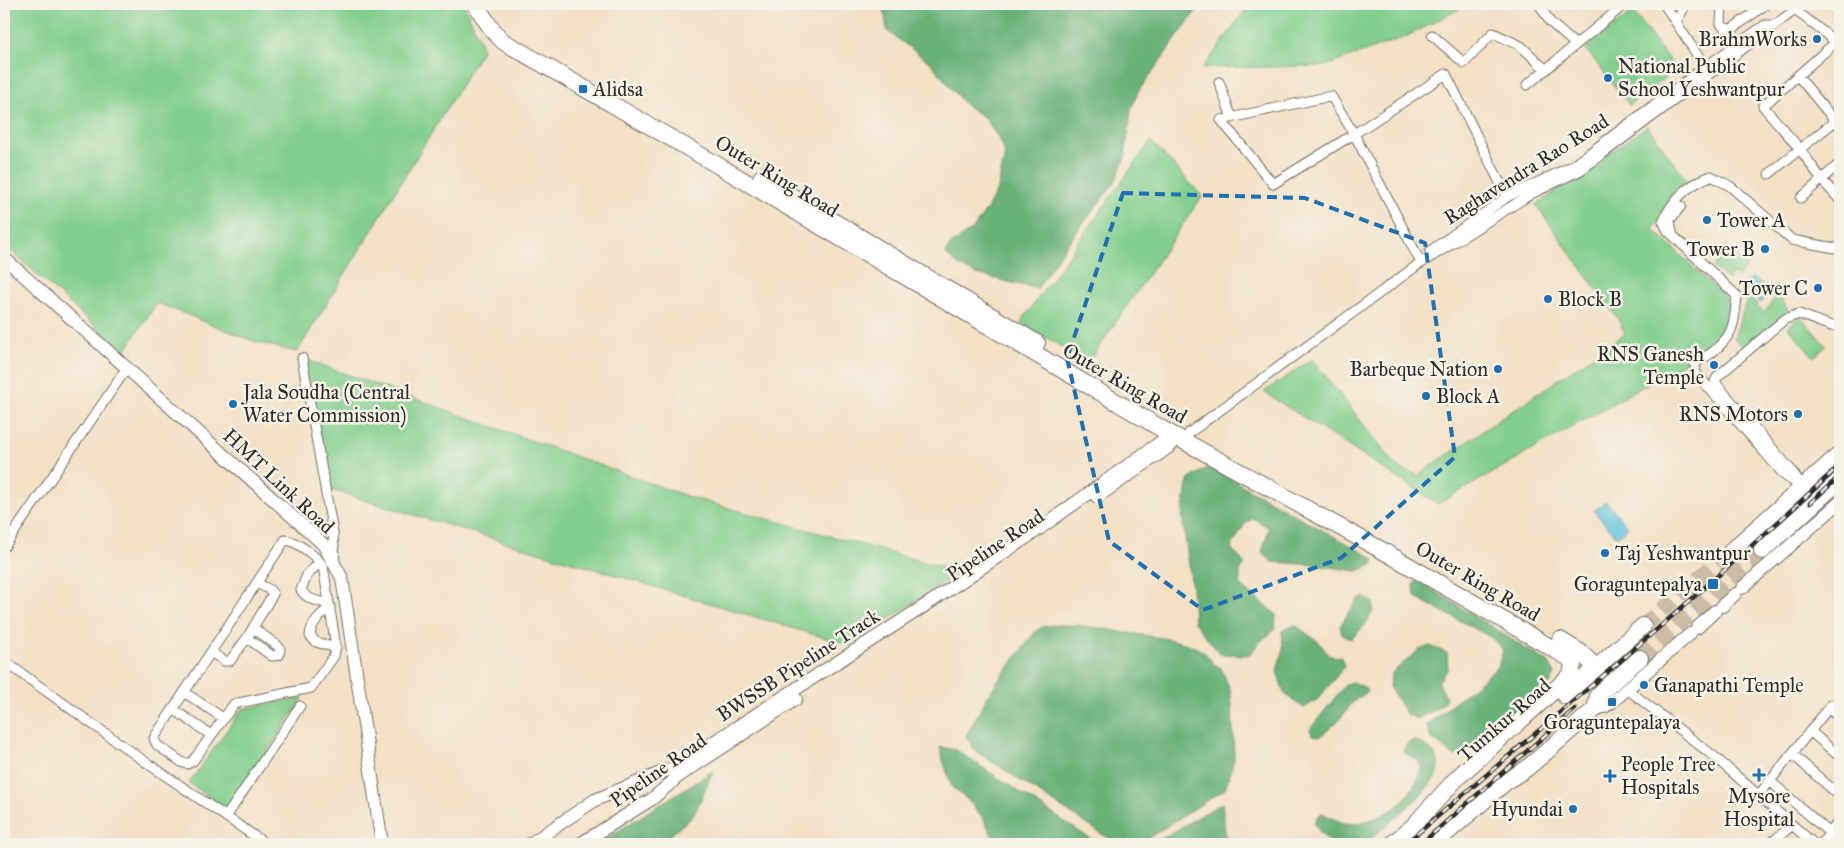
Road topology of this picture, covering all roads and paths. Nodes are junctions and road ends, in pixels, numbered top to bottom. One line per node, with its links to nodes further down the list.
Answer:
1 (475, 4): 42 (highway, Outer Ring Road)
2 (482, 4): 42 (highway, Outer Ring Road)
3 (1539, 4): 16 (street)
4 (1625, 4): 16 (street)
5 (1664, 4): 12 (street)
6 (1686, 4): 12 (street)
7 (1722, 4): 10 (street)
8 (1766, 4): 10 (street)
9 (1803, 4): 11 (street, Raghavendra Rao Road)
10 (1757, 10): 14 (street)
11 (1795, 10): 13 (street, Raghavendra Rao Road); 17 (street)
12 (1676, 22): 19 (street)
13 (1777, 24): 14 (street, Raghavendra Rao Road); 19 (street, Raghavendra Rao Road)
14 (1765, 26): 19 (street, Raghavendra Rao Road)
15 (1432, 35): 18 (street)
16 (1576, 45): 18 (street)
17 (1838, 45): 20 (street)
18 (1546, 70): 22 (street)
19 (1707, 71): 30 (street, Raghavendra Rao Road); 37 (street, Raghavendra Rao Road)
20 (1798, 76): 24 (street); 26 (street)
21 (1219, 82): 23 (street)
22 (1527, 85)
23 (1232, 118): 25 (street); 25 (street)
24 (1839, 122): 26 (street)
25 (1354, 134): 30 (street); 37 (street)
26 (1800, 149): 28 (street); 29 (street)
27 (1840, 163): 29 (street)
28 (1769, 174)
29 (1822, 180): 31 (street); 32 (street)
30 (1507, 197): 37 (street, Raghavendra Rao Road)
31 (1801, 198)
32 (1840, 200)
33 (1681, 206): 34 (street)
34 (1676, 239): 35 (street); 41 (street)
35 (1840, 249)
36 (4, 258): 40 (main road, HMT Link Road)
37 (1421, 263): 42 (street, Raghavendra Rao Road)
38 (1840, 324): 41 (street)
39 (302, 358): 52 (street)
40 (127, 368): 48 (street); 52 (main road, HMT Link Road)
41 (1715, 390): 46 (street)
42 (1183, 435): 44 (main road, Pipeline Road); 67 (highway, Outer Ring Road); 84 (highway, Outer Ring Road)
43 (1840, 454): 46 (highway)
44 (1143, 460): 54 (main road, Pipeline Road); 91 (main road, Pipeline Road)
45 (1840, 480): 50 (highway)
46 (1803, 488): 49 (highway)
47 (1840, 502): 68 (main road)
48 (4, 547)
49 (1732, 550)
50 (1762, 551)
51 (320, 562): 53 (street); 55 (street); 55 (street)
52 (336, 567): 56 (main road, HMT Link Road)
53 (257, 583): 59 (street); 64 (street)
54 (929, 603): 90 (main road, BWSSB Pipeline Track)
55 (329, 606): 57 (street); 63 (street)
56 (348, 620): 57 (street); 60 (main road, HMT Link Road)
57 (332, 623): 61 (street)
58 (1643, 626): 67 (highway, Tumkur Road)
59 (253, 628): 62 (street); 62 (street)
60 (350, 634): 61 (street); 89 (main road, HMT Link Road)
61 (334, 637): 63 (street)
62 (247, 638): 64 (street)
63 (336, 648): 72 (street)
64 (211, 652): 69 (street)
65 (1640, 658): 68 (highway)
66 (4, 661): 82 (street)
67 (1596, 668): 68 (highway, Outer Ring Road); 84 (highway, Tumkur Road)
68 (1623, 686): 78 (highway); 80 (street)
69 (184, 692): 71 (street); 72 (street)
70 (300, 706): 82 (street)
71 (173, 709): 75 (street); 75 (street)
72 (223, 718): 75 (street)
73 (1840, 718): 74 (street)
74 (1810, 731): 76 (street); 77 (street)
75 (211, 735)
76 (1792, 754): 79 (street); 81 (street)
77 (1840, 757)
78 (1526, 769): 93 (highway); 94 (highway)
79 (1770, 781): 80 (street); 86 (street)
80 (1758, 796): 85 (street)
81 (1840, 796)
82 (226, 817): 88 (street)
83 (1840, 820): 86 (street)
84 (1415, 824): 92 (highway, Tumkur Road)
85 (1792, 825): 95 (street); 96 (street)
86 (1830, 834): 87 (street); 97 (street)
87 (1840, 842)
88 (266, 844)
89 (382, 844)
90 (530, 844)
91 (580, 844)
92 (1392, 844)
93 (1434, 844)
94 (1449, 844)
95 (1770, 844)
96 (1814, 844)
97 (1822, 844)

